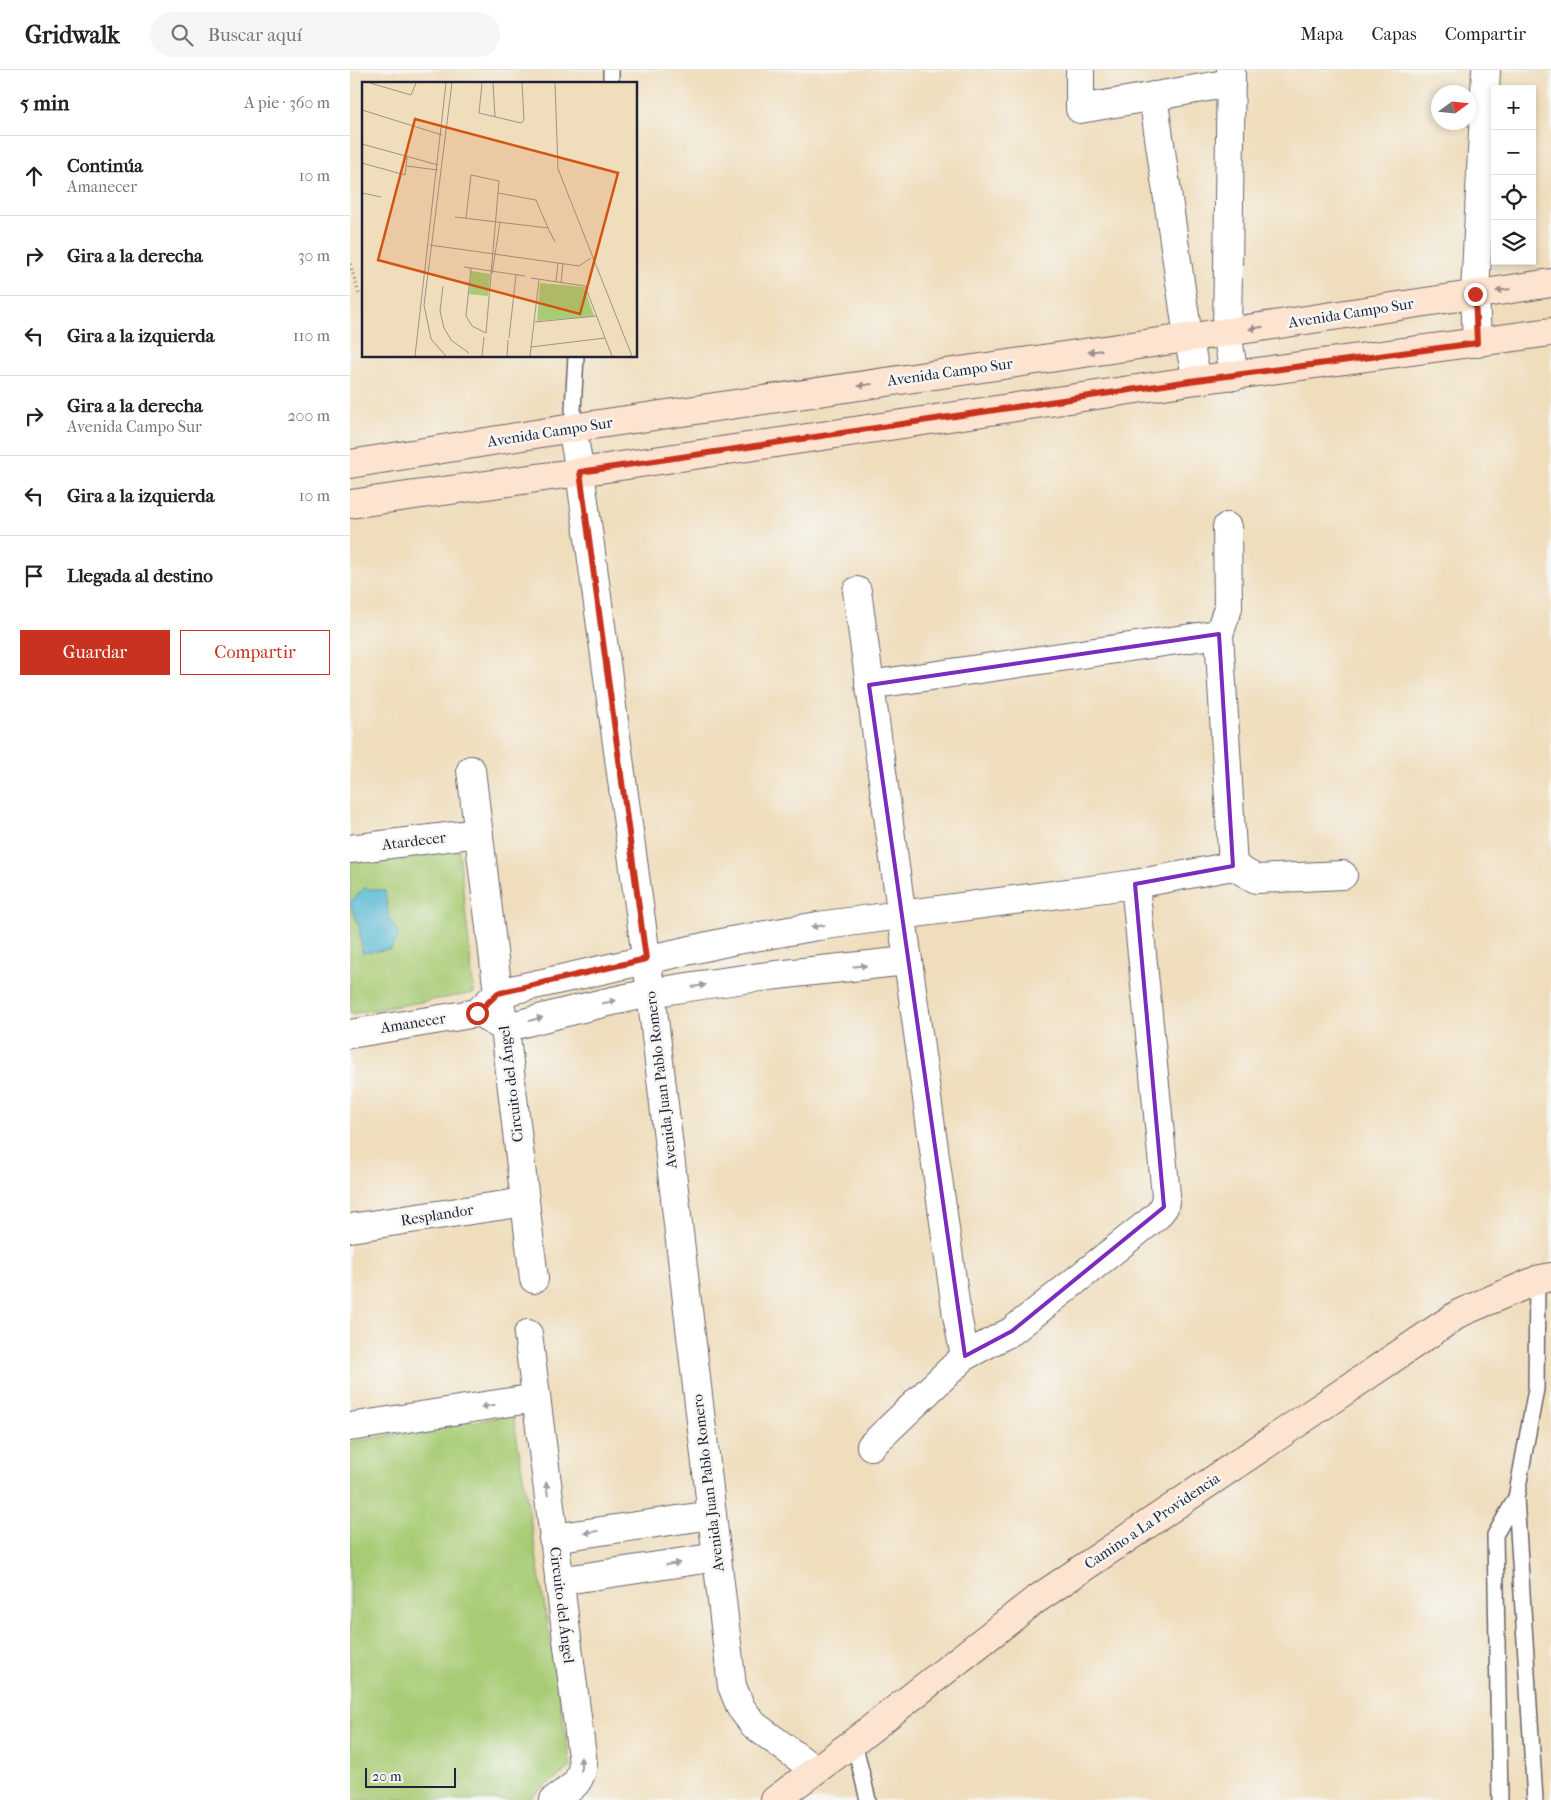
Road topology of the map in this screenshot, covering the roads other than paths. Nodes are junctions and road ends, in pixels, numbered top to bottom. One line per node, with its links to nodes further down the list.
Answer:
1 (1080, 70): 4 (street)
2 (1486, 70): 6 (street)
3 (1231, 76): 4 (street); 7 (street)
4 (1153, 96): 9 (street)
5 (1551, 283): 6 (street, Avenida Campo Sur, one-way to 6)
6 (1475, 294): 7 (street, Avenida Campo Sur, one-way to 7); 10 (street)
7 (1227, 332): 9 (street, Avenida Campo Sur); 12 (street)
8 (1551, 332): 10 (street)
9 (1188, 337): 13 (street); 14 (street, Avenida Campo Sur, one-way to 14)
10 (1477, 343): 12 (street)
11 (576, 358): 14 (lane, Avenida Juan Pablo Romero)
12 (1234, 376): 13 (street)
13 (1197, 380): 16 (street)
14 (572, 428): 15 (street, Avenida Campo Sur); 16 (street, Avenida Juan Pablo Romero)
15 (350, 464)
16 (580, 472): 17 (street); 29 (street, Avenida Juan Pablo Romero)
17 (350, 504)
18 (1227, 527): 20 (street)
19 (857, 591): 21 (street)
20 (1219, 634): 21 (street); 25 (street)
21 (869, 685): 28 (street)
22 (471, 770): 23 (street, Circuito del Ángel)
23 (479, 833): 24 (street, Atardecer); 31 (street, Circuito del Ángel)
24 (350, 849)
25 (1234, 866): 26 (street); 27 (street)
26 (1343, 875)
27 (1135, 884): 28 (street); 41 (street)
28 (901, 916): 29 (street, one-way to 29); 30 (street)
29 (646, 959): 31 (street); 32 (street, Avenida Juan Pablo Romero)
30 (908, 961): 32 (street, one-way to 30); 41 (street)
31 (498, 993): 33 (street); 34 (street, Circuito del Ángel)
32 (651, 994): 34 (street, one-way to 32); 46 (street, Avenida Juan Pablo Romero)
33 (477, 1013): 34 (street); 35 (street, Amanecer)
34 (505, 1028): 36 (street, Circuito del Ángel)
35 (350, 1034)
36 (525, 1202): 37 (street, Resplandor); 39 (street, Circuito del Ángel)
37 (350, 1228)
38 (1544, 1278): 45 (lane); 50 (street, Camino a La Providencia)
39 (534, 1279)
40 (528, 1334): 42 (street, Circuito del Ángel)
41 (965, 1356): 44 (street)
42 (536, 1398): 43 (street, one-way to 43); 47 (street, Circuito del Ángel, one-way to 42)
43 (350, 1428)
44 (871, 1446)
45 (1516, 1498): 55 (lane); 56 (lane)
46 (712, 1515): 47 (street, one-way to 47); 48 (street, Avenida Juan Pablo Romero)
47 (554, 1538): 49 (street, Circuito del Ángel)
48 (717, 1557): 49 (street, one-way to 48); 51 (street, Avenida Juan Pablo Romero)
49 (559, 1581): 52 (street, Circuito del Ángel, one-way to 49)
50 (854, 1742): 51 (street, Camino a La Providencia); 54 (lane)
51 (815, 1770): 53 (street, Camino a La Providencia)
52 (554, 1800)
53 (776, 1800)
54 (868, 1800)
55 (1500, 1800)
56 (1535, 1800)

